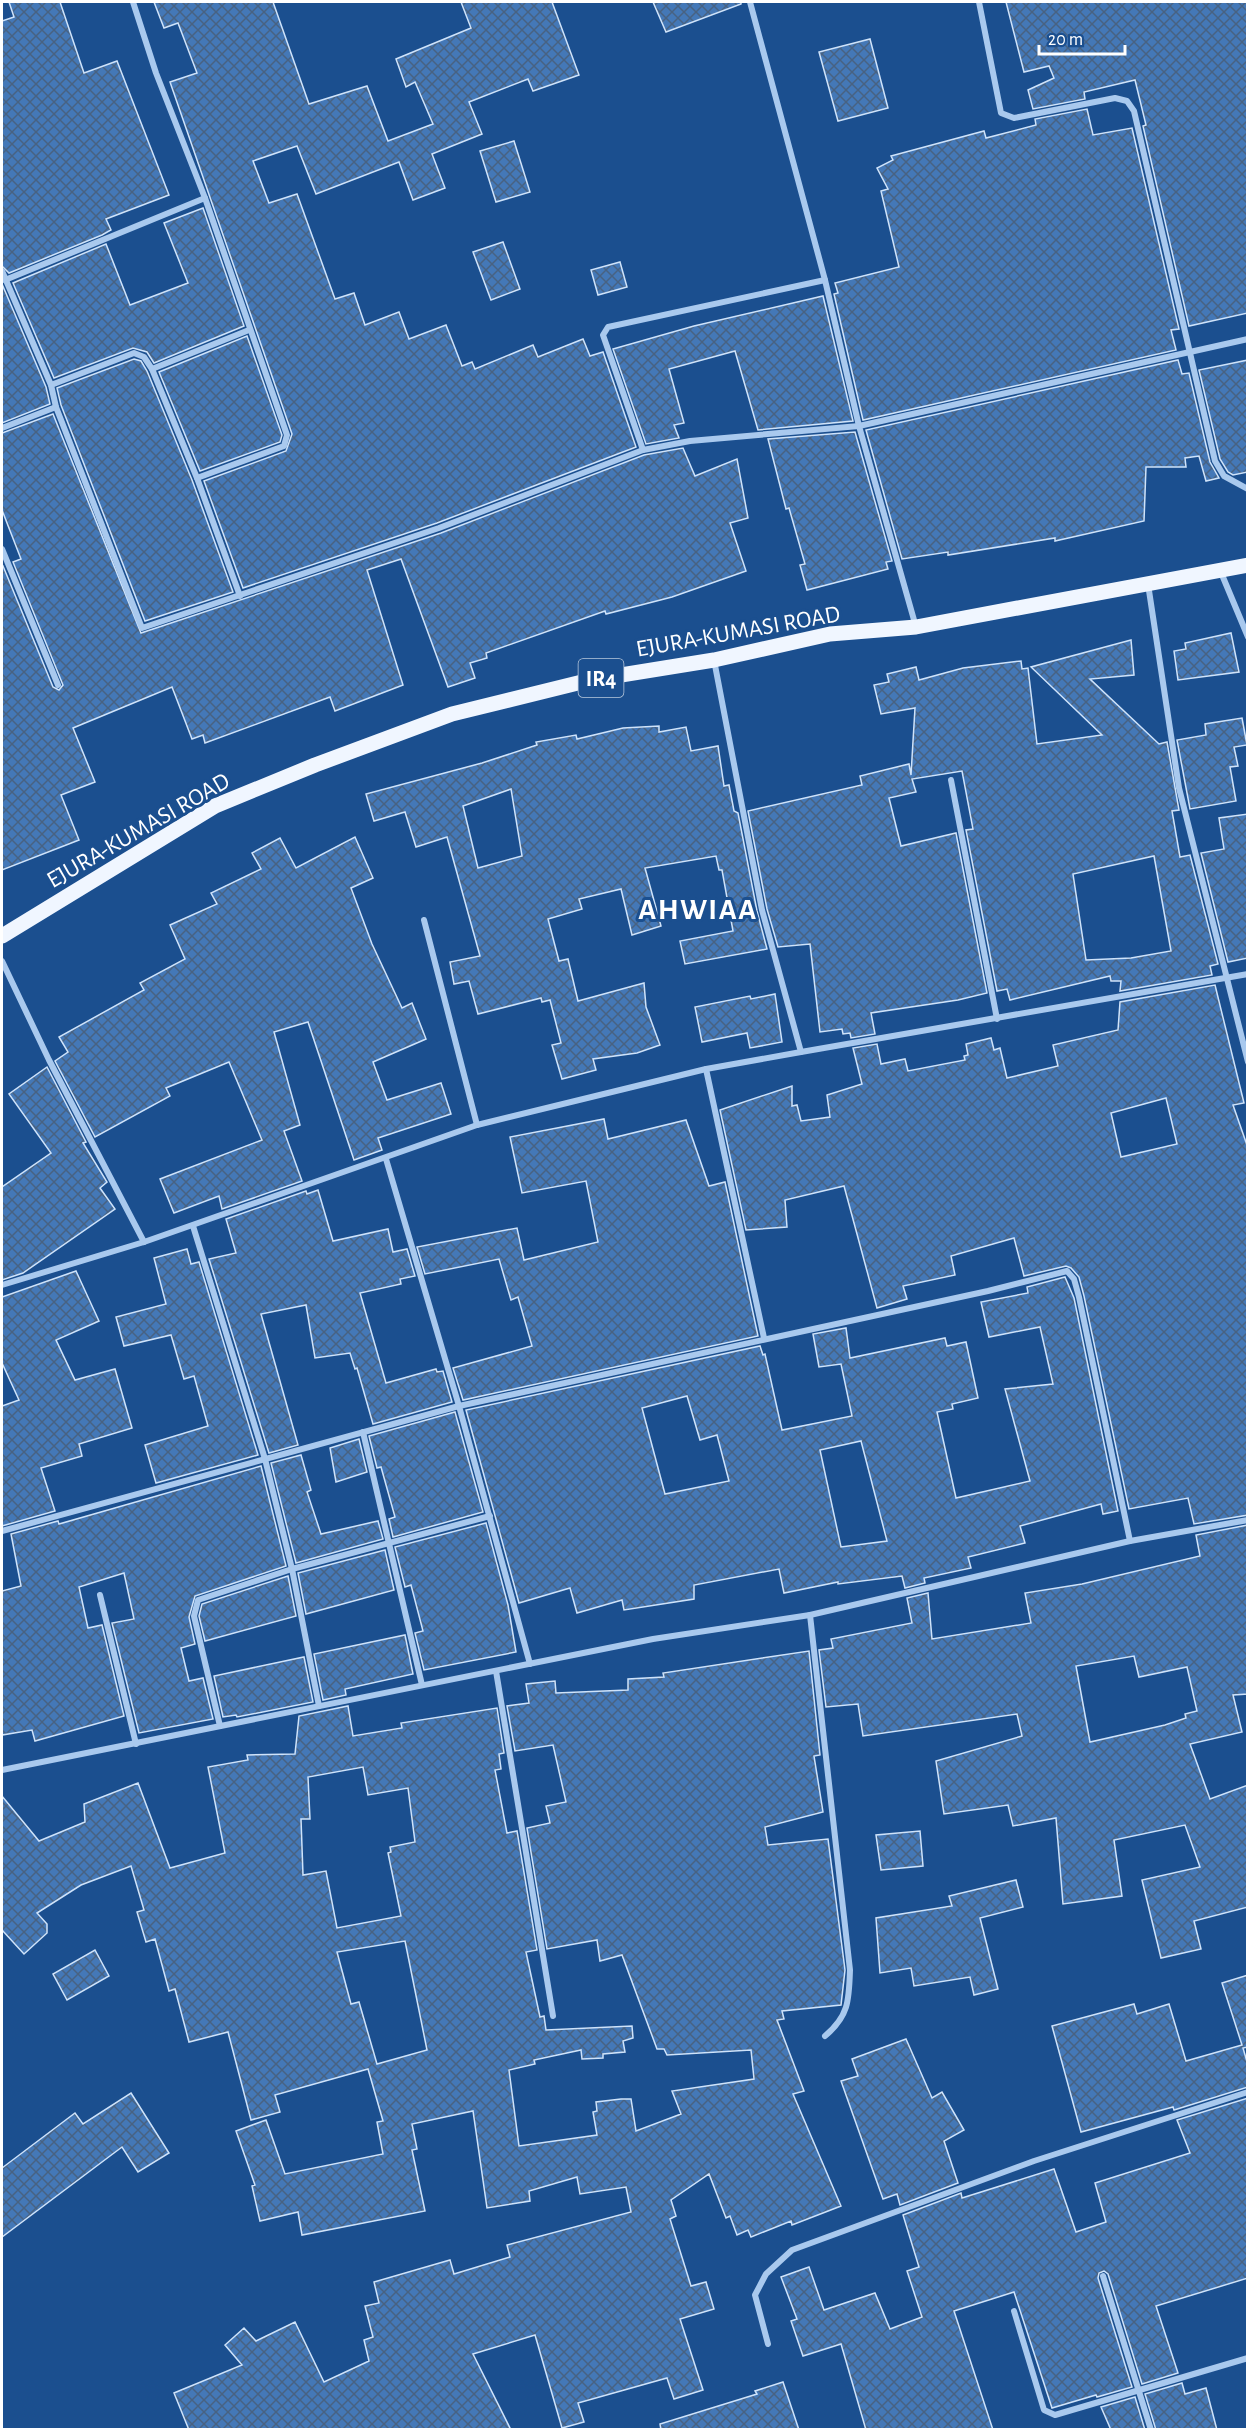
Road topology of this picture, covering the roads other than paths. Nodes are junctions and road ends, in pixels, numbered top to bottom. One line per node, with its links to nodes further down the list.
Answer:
1 (133, 2): 4 (street)
2 (750, 2): 7 (street)
3 (979, 2): 10 (street)
4 (205, 198): 6 (street); 8 (street)
5 (2, 271): 6 (street)
6 (5, 280): 12 (street)
7 (825, 280): 14 (street); 16 (street)
8 (249, 330): 11 (street); 17 (street)
9 (1248, 339): 10 (street)
10 (1189, 352): 14 (street); 18 (street)
11 (152, 369): 12 (street); 17 (street)
12 (51, 385): 13 (street)
13 (56, 407): 15 (street); 23 (street)
14 (859, 426): 16 (street); 24 (street)
15 (2, 428)
16 (643, 450): 23 (street)
17 (197, 478): 23 (street)
18 (1248, 489)
19 (2, 549): 27 (street)
20 (1248, 564): 21 (main road, EJURA-KUMASI ROAD / IR4)
21 (1220, 570): 22 (main road, EJURA-KUMASI ROAD / IR4); 25 (street)
22 (1148, 584): 24 (main road, EJURA-KUMASI ROAD / IR4); 33 (street)
23 (240, 596)
24 (915, 627): 26 (main road, EJURA-KUMASI ROAD / IR4)
25 (1248, 637)
26 (714, 660): 30 (main road, EJURA-KUMASI ROAD / IR4); 35 (street)
27 (58, 685)
28 (951, 780): 34 (street)
29 (424, 920): 38 (street)
30 (2, 936)
31 (2, 961): 41 (street)
32 (1248, 974): 33 (street)
33 (1225, 977): 34 (street); 36 (street)
34 (997, 1019): 35 (street)
35 (801, 1052): 37 (street)
36 (1248, 1062)
37 (706, 1069): 38 (street); 43 (street)
38 (477, 1125): 39 (street)
39 (386, 1159): 40 (street); 44 (street)
40 (193, 1226): 41 (street); 46 (street)
41 (144, 1242): 42 (street)
42 (2, 1285)
43 (764, 1338): 44 (street); 50 (street)
44 (459, 1406): 45 (street); 47 (street)
45 (363, 1432): 46 (street); 51 (street)
46 (265, 1459): 49 (street); 52 (street)
47 (490, 1516): 51 (street); 55 (street)
48 (1248, 1520): 50 (street)
49 (2, 1531)
50 (1130, 1540): 54 (street)
51 (388, 1544): 52 (street); 57 (street)
52 (292, 1569): 58 (street); 59 (street)
53 (100, 1595): 60 (street)
54 (810, 1615): 55 (street); 63 (street)
55 (530, 1664): 56 (street)
56 (496, 1671): 57 (street); 62 (street)
57 (422, 1685): 58 (street)
58 (319, 1706): 59 (street)
59 (220, 1726): 60 (street)
60 (136, 1744): 61 (street)
61 (2, 1770)
62 (553, 2016)
63 (825, 2036)
64 (1248, 2092): 67 (street)
65 (1103, 2276): 69 (street)
66 (1014, 2311): 69 (street)
67 (768, 2344)
68 (1248, 2358): 69 (street)
69 (1139, 2392): 70 (street)
70 (1151, 2430)

